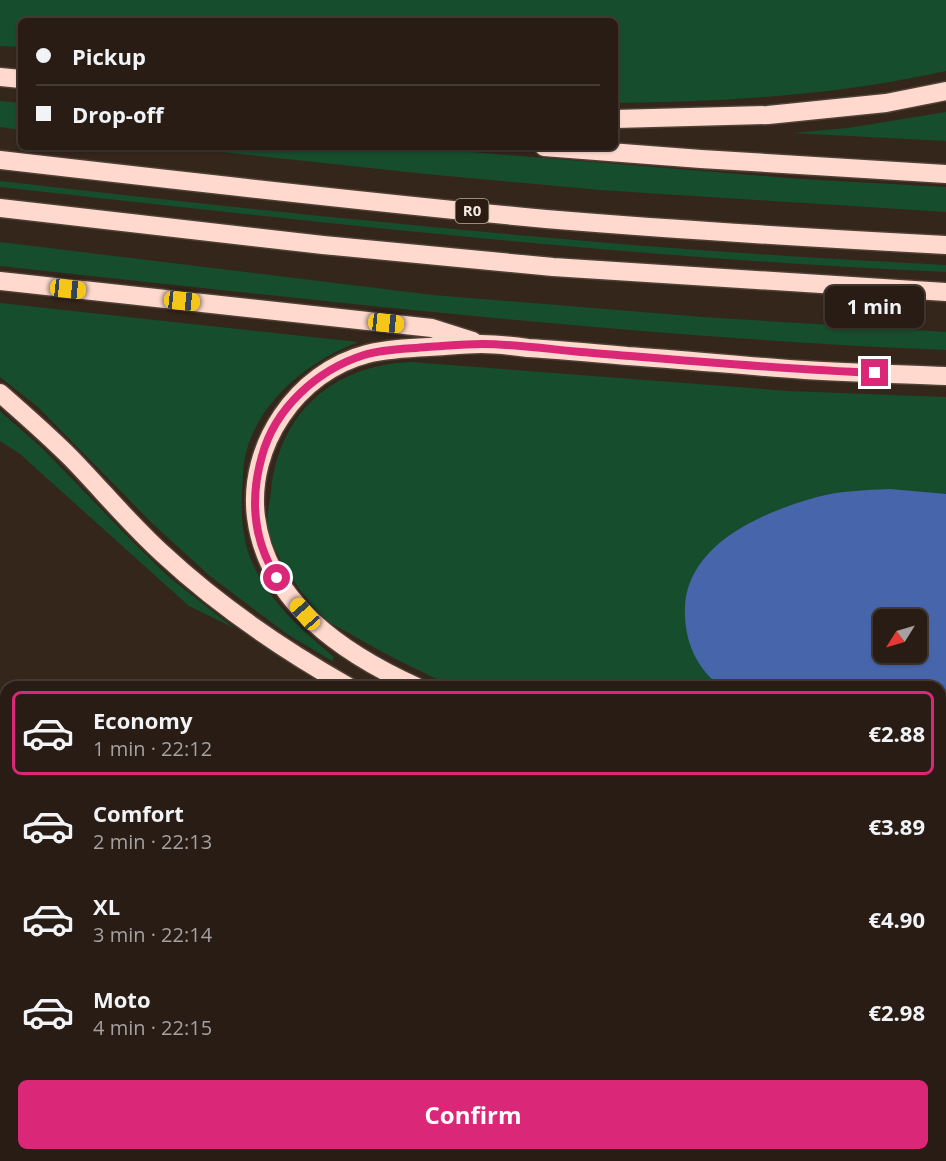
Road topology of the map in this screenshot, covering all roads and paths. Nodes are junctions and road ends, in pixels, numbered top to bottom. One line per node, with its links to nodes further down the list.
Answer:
1 (0, 76): 2 (highway)
2 (18, 79)
3 (946, 91): 4 (highway)
4 (618, 119)
5 (583, 150): 7 (highway)
6 (0, 160): 9 (highway, R0)
7 (946, 174)
8 (0, 208): 11 (highway)
9 (946, 245)
10 (0, 281): 12 (highway)
11 (946, 292)
12 (483, 344): 13 (highway); 16 (highway)
13 (946, 375)
14 (0, 393): 15 (highway)
15 (338, 681)
16 (405, 681)

